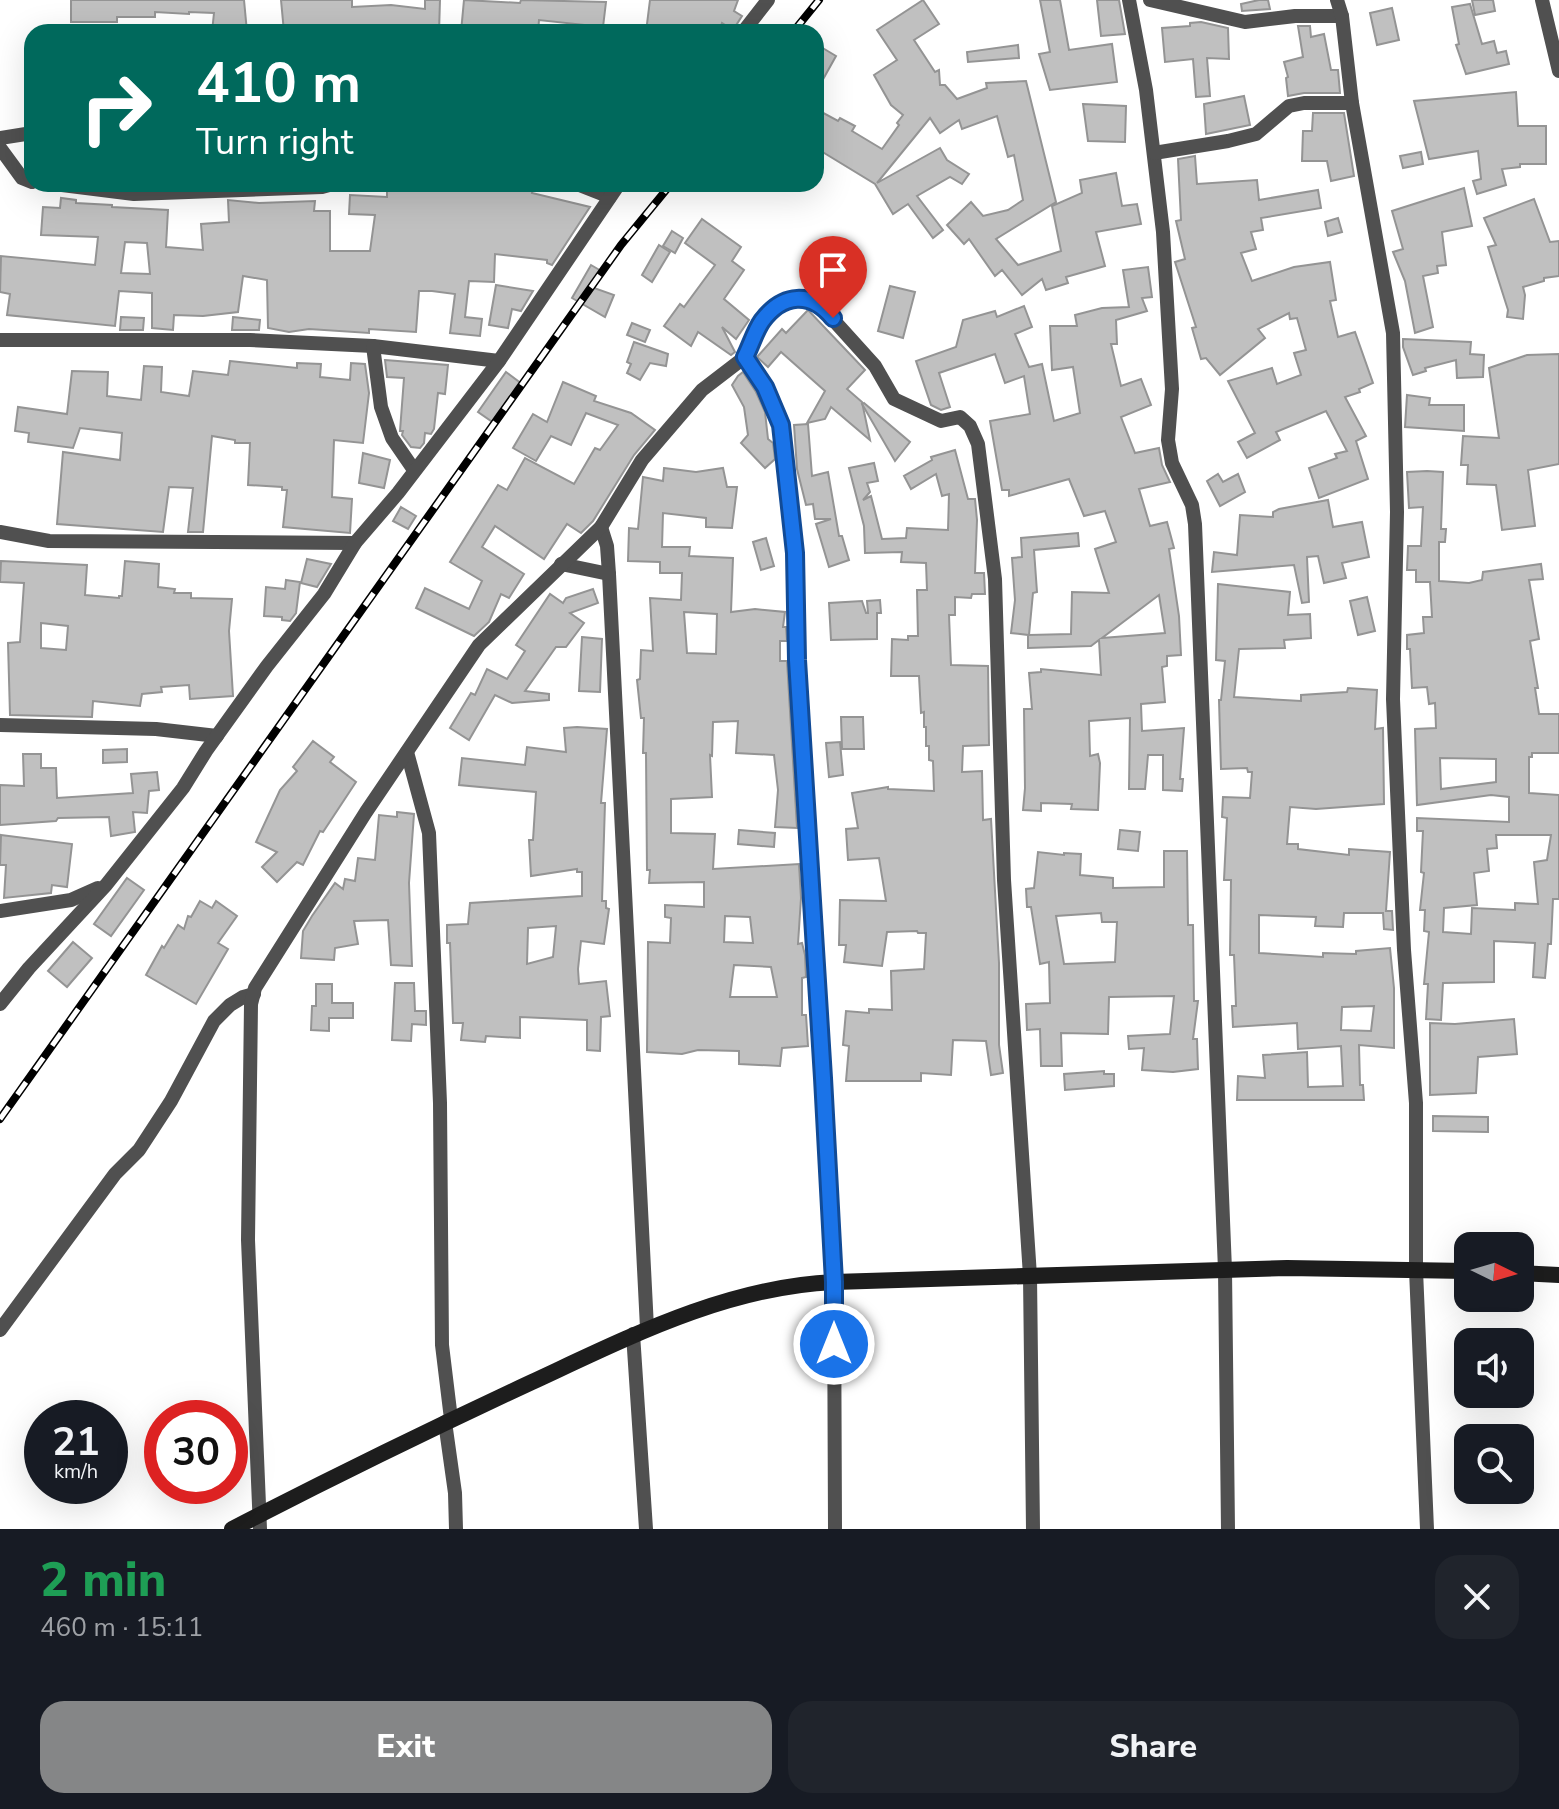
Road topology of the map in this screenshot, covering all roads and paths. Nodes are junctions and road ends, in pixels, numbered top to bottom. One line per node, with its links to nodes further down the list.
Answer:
1 (768, 0): 7 (street)
2 (1129, 0): 13 (street)
3 (1150, 0): 6 (street)
4 (1337, 0): 6 (street)
5 (1542, 0): 8 (street)
6 (1342, 16): 9 (street)
7 (749, 24)
8 (1559, 71)
9 (1352, 103): 13 (street); 38 (street)
10 (24, 134): 11 (street)
11 (0, 138)
12 (0, 148): 14 (street)
13 (1154, 153): 37 (street)
14 (24, 179)
15 (118, 192): 16 (street)
16 (188, 192)
17 (597, 192): 19 (street)
18 (613, 192): 19 (street)
19 (610, 197): 23 (street)
20 (0, 340): 21 (street)
21 (373, 346): 23 (street); 24 (street)
22 (745, 357): 25 (street); 42 (street); 43 (street)
23 (499, 361): 24 (street)
24 (414, 470): 27 (street)
25 (601, 527): 28 (street); 29 (street)
26 (0, 532): 27 (street)
27 (355, 543): 31 (street)
28 (561, 564): 29 (street); 32 (street)
29 (609, 574): 45 (street)
30 (0, 725): 31 (street)
31 (217, 736): 33 (street)
32 (407, 752): 35 (street); 46 (street)
33 (106, 885): 34 (street); 36 (street)
34 (0, 911)
35 (254, 994): 44 (street); 47 (street)
36 (0, 1004)
37 (1225, 1270): 38 (street); 42 (street); 53 (street)
38 (1416, 1270): 39 (street); 54 (street)
39 (1454, 1271)
40 (1534, 1274): 41 (street)
41 (1559, 1275)
42 (1030, 1276): 43 (street); 52 (street)
43 (834, 1282): 45 (street); 51 (street)
44 (0, 1330)
45 (640, 1331): 46 (street); 50 (street)
46 (448, 1421): 47 (street); 49 (street)
47 (260, 1522): 48 (street)
48 (232, 1529)
49 (456, 1529)
50 (646, 1529)
51 (835, 1529)
52 (1033, 1529)
53 (1228, 1529)
54 (1427, 1529)

